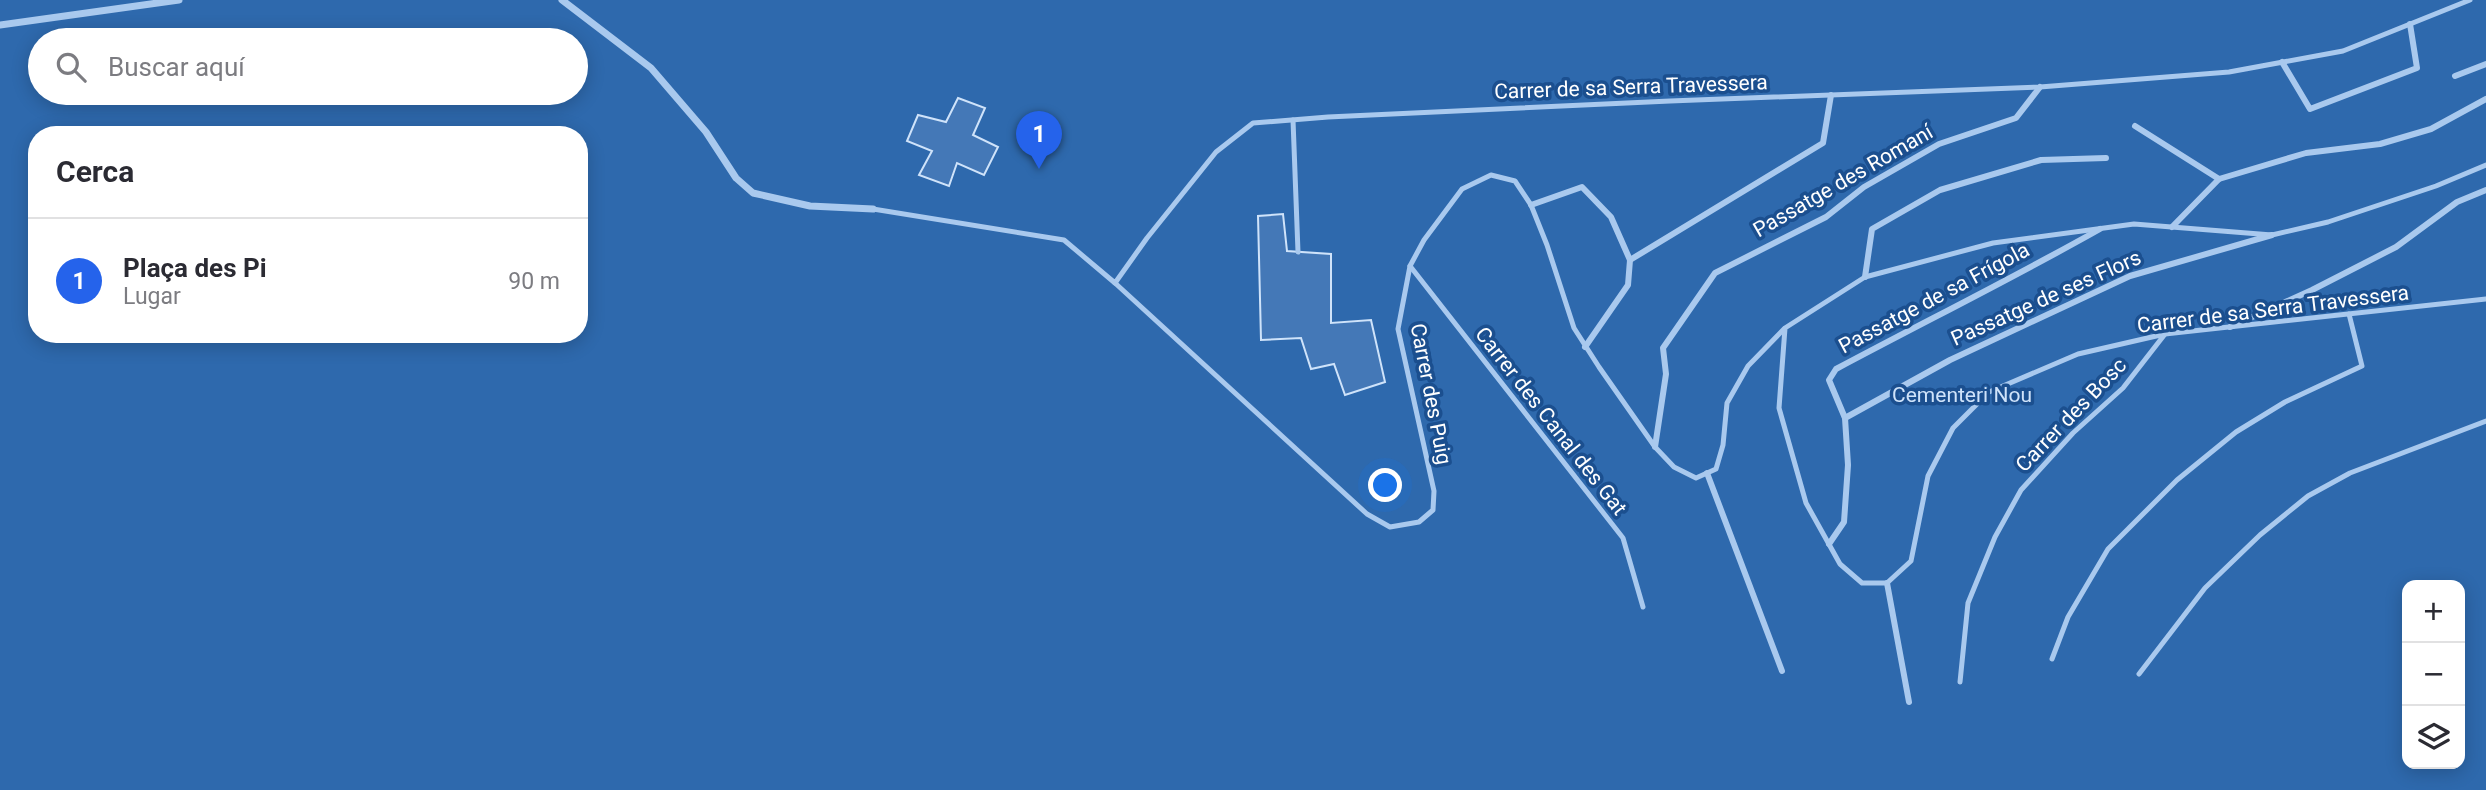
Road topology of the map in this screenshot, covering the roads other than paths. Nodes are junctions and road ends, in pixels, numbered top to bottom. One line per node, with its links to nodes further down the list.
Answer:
1 (178, 0): 5 (street)
2 (562, 0): 19 (street)
3 (2470, 0): 4 (lane, Carrer de sa Serra Travessera)
4 (2410, 24): 6 (lane, Carrer de sa Serra Travessera); 6 (street)
5 (0, 25)
6 (2282, 62): 9 (lane, Carrer de sa Serra Travessera)
7 (2486, 64): 8 (street)
8 (2455, 76)
9 (2040, 87): 10 (lane, Carrer de sa Serra Travessera); 36 (street, Passatge des Romaní)
10 (1831, 95): 12 (lane, Carrer de sa Serra Travessera); 24 (street)
11 (2486, 99): 16 (street)
12 (1293, 120): 23 (lane); 27 (lane, Carrer de sa Serra Travessera)
13 (2135, 126): 16 (street)
14 (2106, 158): 26 (street)
15 (2486, 164): 22 (lane)
16 (2220, 179): 20 (street)
17 (2486, 190): 30 (street)
18 (1531, 205): 24 (street); 25 (lane, Carrer des Puig); 33 (lane, Carrer des Puig)
19 (873, 209): 27 (lane)
20 (2172, 227): 21 (lane); 22 (lane)
21 (2100, 229): 26 (lane); 34 (street, Passatge de sa Frígola)
22 (2272, 235): 34 (street, Passatge de ses Flors)
23 (1298, 252)
24 (1630, 260): 33 (street)
25 (1410, 266): 27 (lane, Carrer des Puig); 40 (lane, Carrer des Canal des Gat)
26 (1865, 277): 31 (lane)
27 (1115, 283)
28 (2486, 299): 29 (lane, Carrer de sa Serra Travessera)
29 (2349, 314): 30 (lane, Carrer de sa Serra Travessera); 41 (lane)
30 (2230, 327): 32 (lane, Carrer de sa Serra Travessera)
31 (1785, 328): 37 (lane); 38 (lane)
32 (2165, 334): 39 (lane, Carrer de sa Serra Travessera); 44 (lane, Carrer des Bosc)
33 (1586, 347): 36 (lane, Carrer des Puig)
34 (1845, 418): 38 (street, Passatge de sa Frígola)
35 (2486, 421): 43 (lane)
36 (1655, 447): 37 (lane, Carrer des Puig)
37 (1707, 473): 42 (street)
38 (1829, 544): 39 (lane)
39 (1887, 583): 45 (street)
40 (1643, 607)
41 (2052, 659)
42 (1782, 670)
43 (2139, 674)
44 (1960, 682)
45 (1909, 702)

